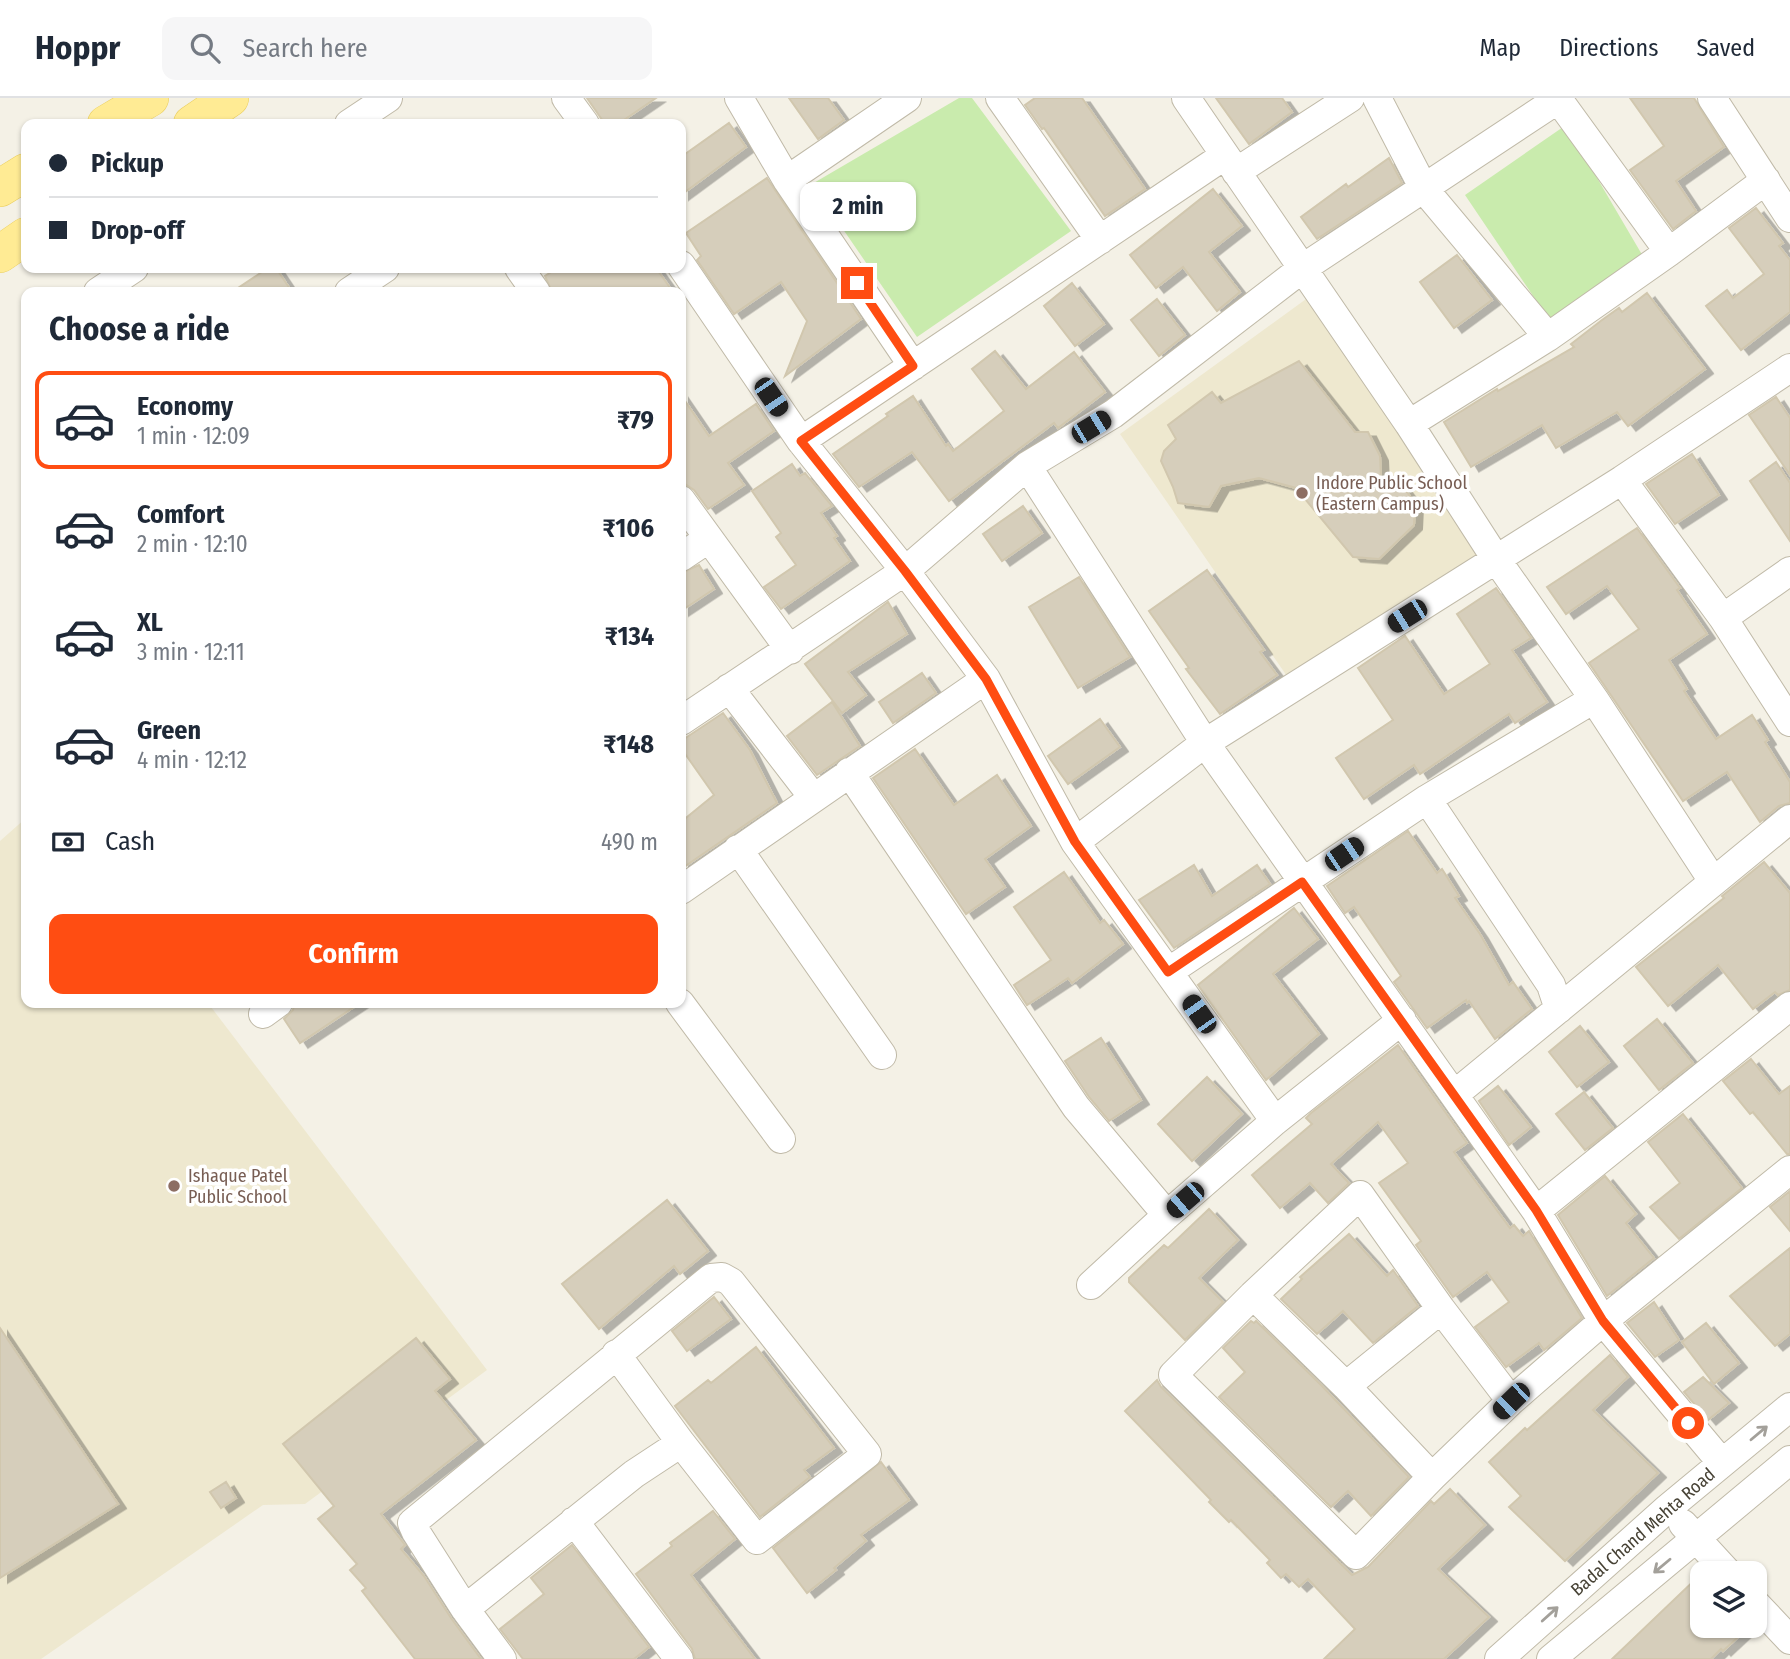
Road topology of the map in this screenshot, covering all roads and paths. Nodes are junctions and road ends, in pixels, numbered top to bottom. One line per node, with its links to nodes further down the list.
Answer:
1 (150, 98): 13 (main road)
2 (230, 98): 14 (main road)
3 (388, 98): 15 (street)
4 (566, 98): 16 (street)
5 (739, 98): 19 (street)
6 (907, 98): 19 (street)
7 (1000, 98): 25 (street)
8 (1186, 98): 17 (street)
9 (1350, 98): 17 (street)
10 (1377, 98): 22 (street)
11 (1712, 98): 20 (street)
12 (1559, 99): 22 (street); 26 (street)
13 (114, 119)
14 (199, 119)
15 (356, 119)
16 (581, 119)
17 (1230, 164): 25 (street); 28 (street)
18 (21, 175): 21 (main road)
19 (787, 180): 35 (street)
20 (1766, 180): 23 (street); 26 (street)
21 (0, 188)
22 (1424, 189): 28 (street); 34 (street)
23 (1790, 218)
24 (21, 239): 27 (main road)
25 (1100, 240): 35 (street)
26 (1669, 253): 34 (street)
27 (0, 254)
28 (1303, 268): 37 (street); 39 (street)
29 (686, 272): 38 (street)
30 (126, 273): 32 (street)
31 (378, 273): 33 (street)
32 (105, 287)
33 (356, 287)
34 (1548, 337): 37 (street)
35 (913, 366): 38 (street)
36 (1790, 368): 40 (street)
37 (1409, 424): 44 (street)
38 (801, 441): 45 (street)
39 (1027, 466): 45 (street); 54 (street)
40 (1622, 480): 44 (street); 47 (street)
41 (686, 507): 42 (street)
42 (708, 539): 43 (street); 48 (street)
43 (686, 554)
44 (1496, 559): 51 (street); 54 (street)
45 (905, 571): 48 (street); 49 (street)
46 (1790, 571): 47 (street)
47 (1723, 618): 53 (street)
48 (790, 650): 50 (street)
49 (986, 679): 55 (street); 59 (street)
50 (729, 688): 52 (street); 56 (street)
51 (1594, 699): 57 (street); 61 (street)
52 (686, 718)
53 (1790, 722)
54 (1205, 743): 59 (street); 62 (street)
55 (849, 772): 56 (street); 75 (street)
56 (813, 797): 60 (street)
57 (1427, 799): 62 (street); 67 (street)
58 (1790, 819): 61 (street)
59 (1075, 842): 64 (street)
60 (738, 849): 63 (street); 69 (street)
61 (1713, 881): 67 (street)
62 (1302, 882): 64 (street); 68 (street)
63 (686, 886)
64 (1168, 972): 71 (street)
65 (1790, 1006): 74 (street)
66 (684, 1008): 72 (street)
67 (1559, 1009): 70 (street)
68 (1402, 1020): 70 (street); 71 (street)
69 (882, 1055)
70 (1455, 1094): 74 (street)
71 (1275, 1121): 75 (street)
72 (781, 1139)
73 (1790, 1170): 79 (street)
74 (1536, 1210): 79 (street)
75 (1167, 1215): 76 (street)
76 (1091, 1285)
77 (1253, 1295): 78 (street); 81 (street); 87 (street)
78 (1441, 1309): 81 (street); 82 (street)
79 (1603, 1321): 82 (street); 86 (street)
80 (616, 1354): 84 (street); 84 (street); 92 (street)
81 (1346, 1386): 87 (street)
82 (1511, 1401): 87 (street)
83 (1790, 1407): 86 (street, Badal Chand Mehta Road, one-way to 83)
84 (681, 1443): 89 (street)
85 (1790, 1460): 90 (street)
86 (1722, 1463): 88 (street, Badal Chand Mehta Road)
87 (1432, 1477)
88 (1668, 1508): 90 (street); 97 (street, Badal Chand Mehta Road, one-way to 88)
89 (574, 1521): 92 (street); 96 (street)
90 (1695, 1538): 91 (street); 98 (street, one-way to 98)
91 (1717, 1561)
92 (465, 1609): 95 (street)
93 (1767, 1616): 94 (street)
94 (1790, 1640)
95 (502, 1659)
96 (679, 1659)
97 (1499, 1659)
98 (1551, 1659)

